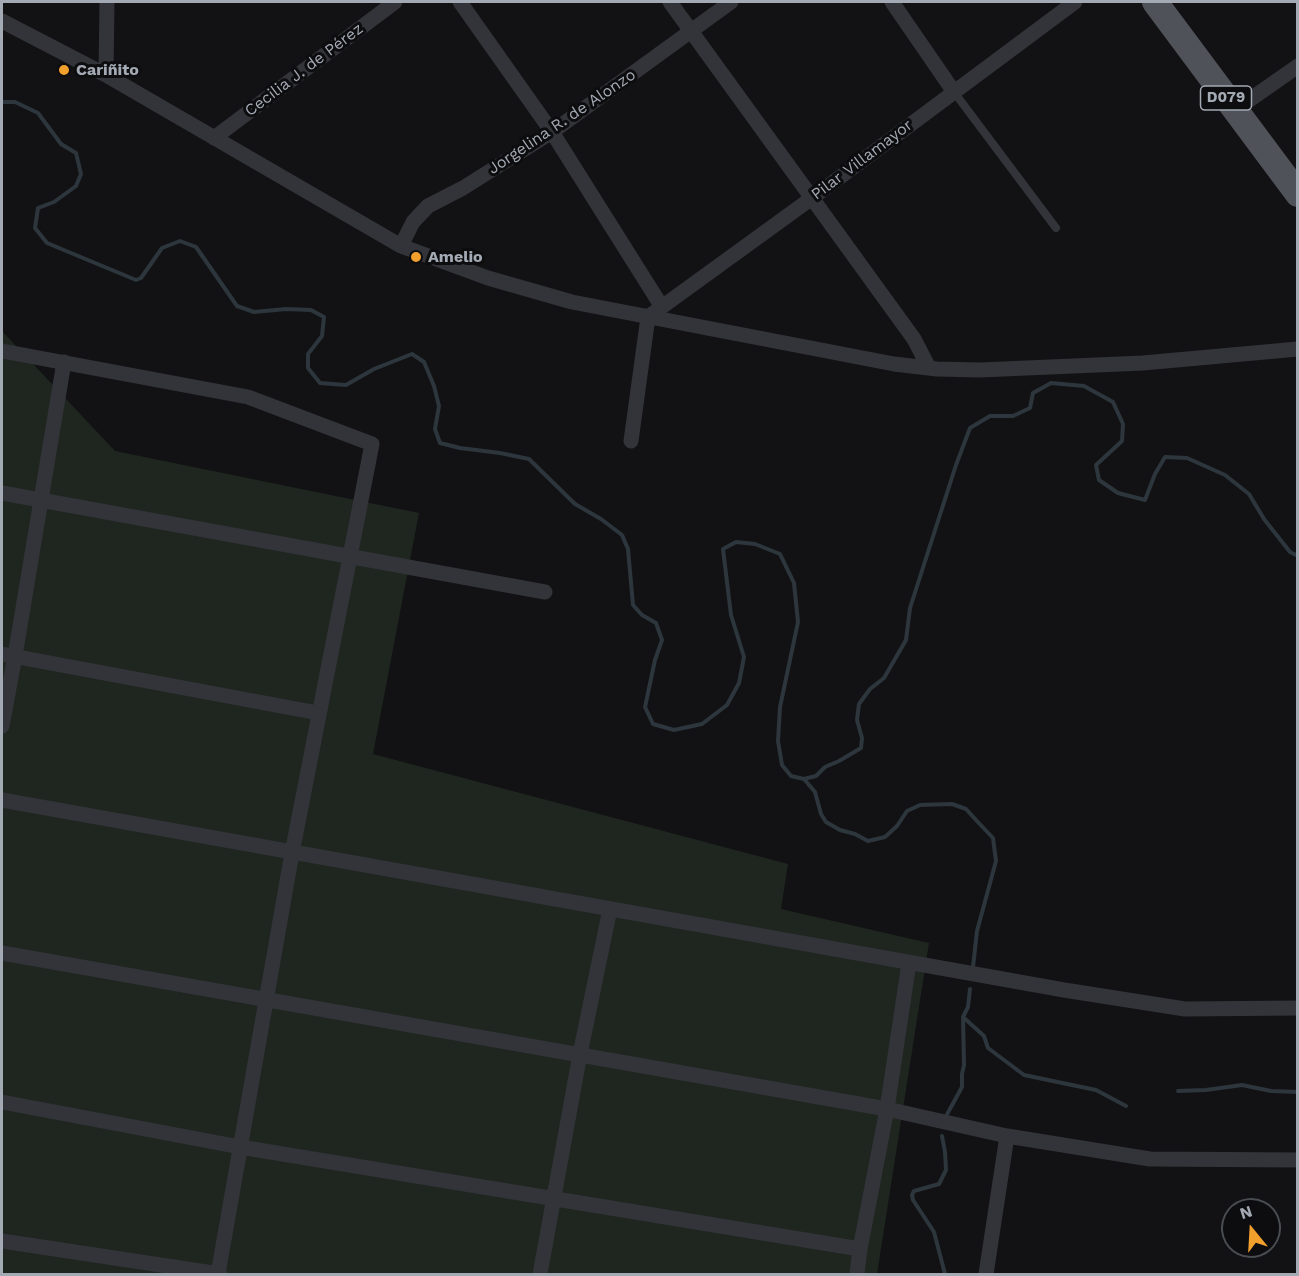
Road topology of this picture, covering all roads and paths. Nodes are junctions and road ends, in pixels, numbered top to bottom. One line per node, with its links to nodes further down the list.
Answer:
1 (107, 2): 12 (street)
2 (395, 2): 16 (street, Cecilia J. de Pérez)
3 (460, 2): 15 (street)
4 (670, 2): 10 (street)
5 (731, 2): 10 (street, Jorgelina R. de Alonzo)
6 (892, 2): 13 (street)
7 (1075, 2): 13 (street, Pilar Villamayor)
8 (1155, 2): 14 (main road, D079)
9 (2, 21): 12 (street)
10 (691, 30): 15 (street, Jorgelina R. de Alonzo); 18 (street)
11 (1298, 66): 14 (street)
12 (106, 75): 16 (street)
13 (954, 92): 18 (street, Pilar Villamayor); 19 (lane)
14 (1235, 110): 17 (main road, D079)
15 (552, 132): 20 (street, Jorgelina R. de Alonzo); 21 (street)
16 (214, 138): 20 (street)
17 (1298, 194)
18 (812, 198): 21 (street, Pilar Villamayor); 26 (street)
19 (1056, 228)
20 (401, 246): 22 (street)
21 (662, 307): 22 (street, Pilar Villamayor)
22 (648, 317): 26 (street); 27 (street)
23 (1298, 349): 26 (street)
24 (2, 351): 25 (street)
25 (64, 362): 29 (street); 30 (street)
26 (929, 368)
27 (631, 441)
28 (2, 493): 29 (street)
29 (42, 500): 30 (street); 32 (street)
30 (349, 557): 31 (street); 33 (street)
31 (545, 592)
32 (8, 655): 33 (street); 34 (street)
33 (318, 713): 36 (street)
34 (2, 726)
35 (2, 800): 36 (street)
36 (292, 853): 37 (street); 40 (street)
37 (610, 909): 39 (street); 42 (street)
38 (2, 953): 40 (street)
39 (909, 963): 41 (street); 44 (street)
40 (265, 999): 42 (street); 46 (street)
41 (1298, 1008)
42 (580, 1054): 44 (street); 48 (street)
43 (2, 1102): 46 (street)
44 (887, 1109): 45 (street); 50 (street)
45 (1007, 1136): 47 (street); 54 (street)
46 (240, 1147): 48 (street); 51 (street)
47 (1298, 1160)
48 (553, 1200): 50 (street); 52 (street)
49 (2, 1241): 51 (street)
50 (860, 1249): 53 (street)
51 (219, 1274)
52 (540, 1275)
53 (857, 1275)
54 (986, 1275)

